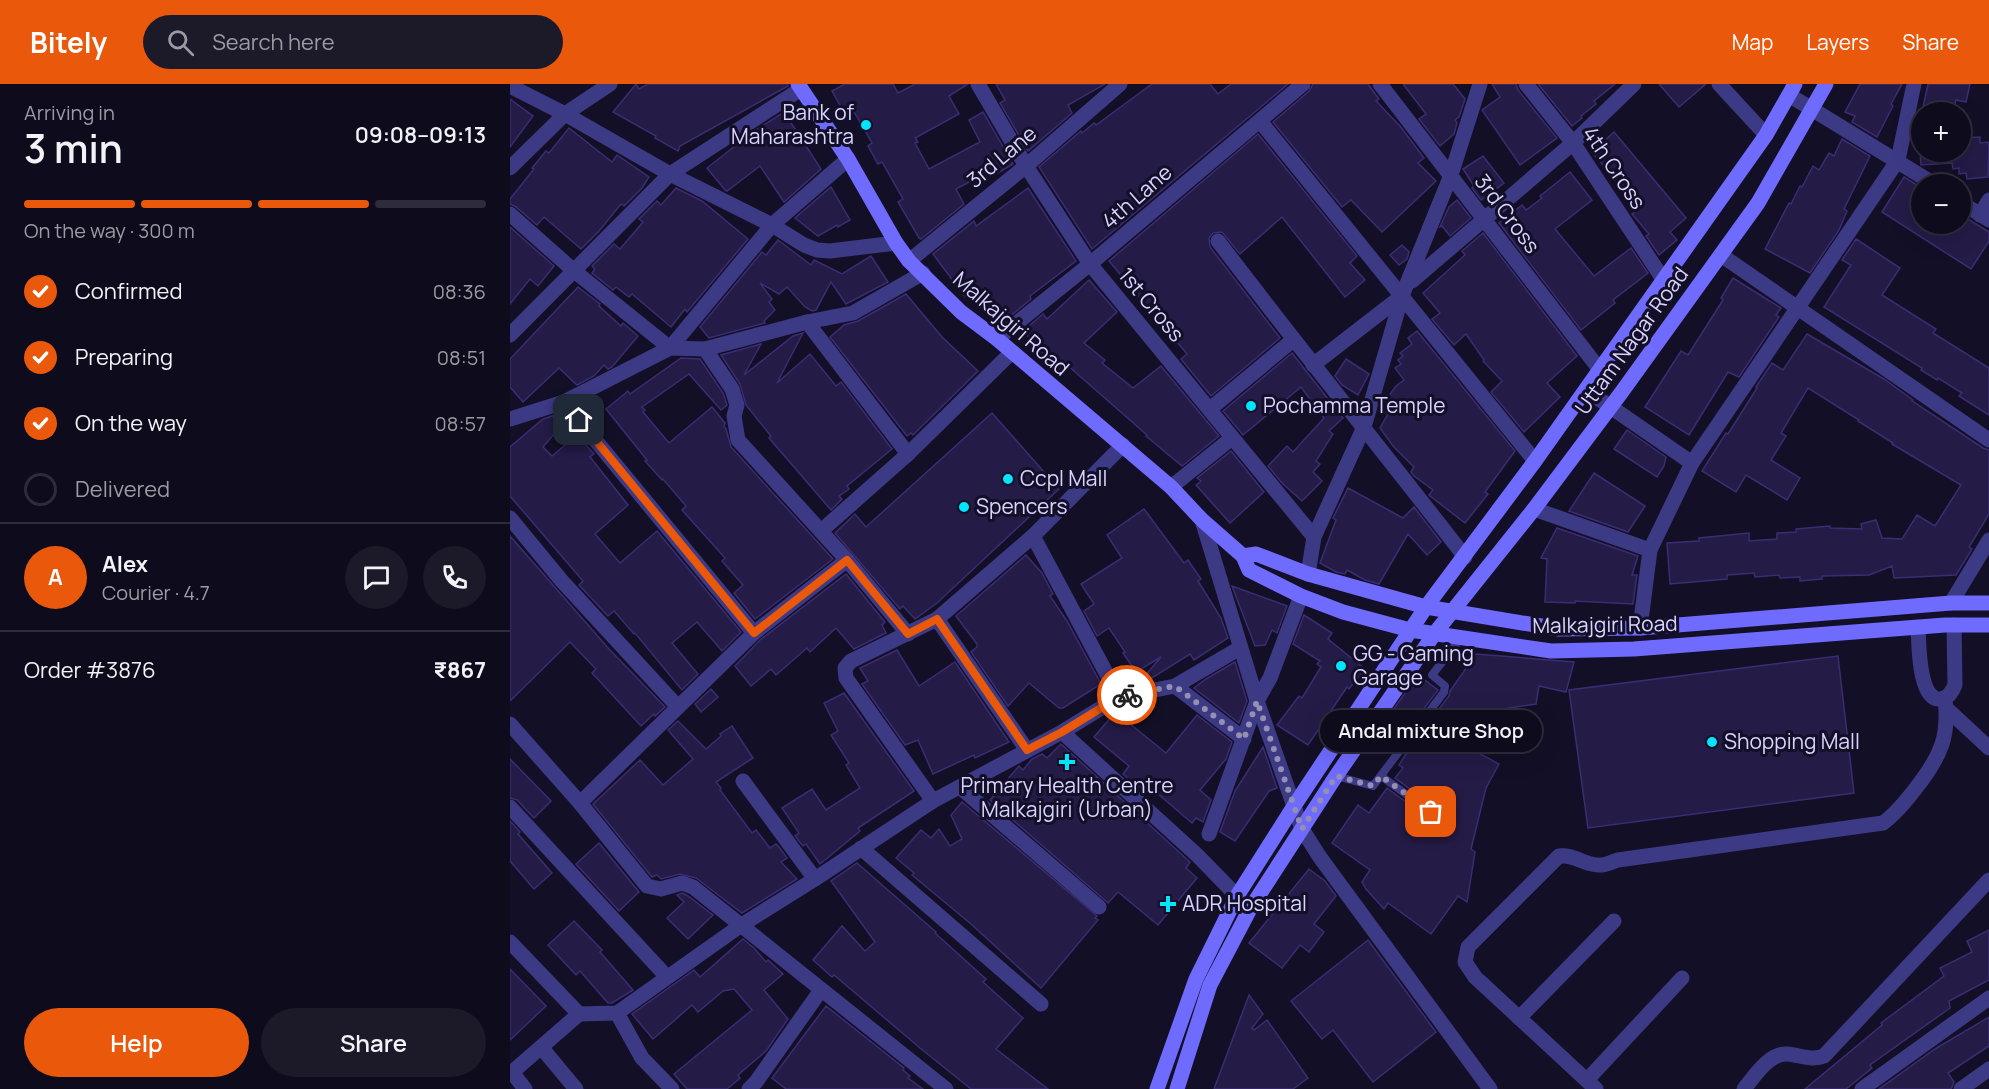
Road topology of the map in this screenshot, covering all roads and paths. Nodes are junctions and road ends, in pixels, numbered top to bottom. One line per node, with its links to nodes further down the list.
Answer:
1 (610, 84): 16 (street)
2 (978, 84): 22 (street, 1st Cross)
3 (1120, 84): 22 (street, 3rd Lane)
4 (1303, 84): 17 (street, 4th Lane)
5 (1380, 84): 25 (street, 3rd Cross)
6 (1480, 84): 25 (street)
7 (1527, 84): 19 (street, 4th Cross)
8 (1634, 84): 19 (street)
9 (1719, 84): 18 (street)
10 (1826, 84): 15 (street, Uttam Nagar Road)
11 (1914, 84): 21 (street)
12 (510, 86): 16 (street)
13 (799, 86): 20 (street, Malkajgiri Road); 24 (street)
14 (1792, 89): 15 (street); 18 (street, Uttam Nagar Road)
15 (1812, 109): 21 (street); 35 (street, Uttam Nagar Road)
16 (565, 114): 23 (street); 24 (street)
17 (1260, 121): 37 (street, 4th Lane); 41 (street)
18 (1766, 135): 40 (street, Uttam Nagar Road)
19 (1573, 143): 31 (street); 40 (street, 4th Cross)
20 (848, 159): 32 (street); 34 (street, Malkajgiri Road)
21 (1898, 160): 26 (street); 42 (street)
22 (1026, 166): 36 (street, 3rd Lane); 37 (street, 1st Cross)
23 (510, 168)
24 (670, 174): 32 (street); 38 (street)
25 (1450, 174): 31 (street, 3rd Cross); 41 (street)
26 (1919, 174)
27 (1989, 200): 30 (street)
28 (1971, 209): 30 (street)
29 (510, 214): 38 (street)
30 (1985, 218)
31 (1483, 219): 41 (street); 51 (street, 3rd Cross)
32 (772, 225): 34 (street); 47 (street)
33 (1218, 241): 46 (street)
34 (896, 243): 36 (street, Malkajgiri Road)
35 (1721, 255): 42 (street); 54 (street, Uttam Nagar Road)
36 (909, 261): 39 (street, Malkajgiri Road)
37 (1090, 264): 45 (street, 4th Lane); 55 (street, 1st Cross)
38 (573, 270): 44 (street); 47 (street)
39 (922, 273): 43 (street); 45 (street, Malkajgiri Road)
40 (1663, 279): 51 (street, Uttam Nagar Road)
41 (1406, 290): 50 (street); 57 (street); 62 (street)
42 (1797, 307): 59 (street); 63 (street)
43 (807, 322): 48 (street); 61 (street)
44 (510, 335)
45 (997, 339): 49 (street, Malkajgiri Road)
46 (1293, 340): 50 (street); 55 (street)
47 (670, 348): 48 (street); 53 (street)
48 (705, 349): 68 (street)
49 (1011, 353): 60 (street, Malkajgiri Road); 61 (street)
50 (1313, 365): 57 (street)
51 (1600, 370): 52 (street, Uttam Nagar Road)
52 (1586, 390): 54 (street); 62 (street, Uttam Nagar Road)
53 (564, 402): 56 (street); 88 (street)
54 (1610, 407): 63 (street); 65 (street, Uttam Nagar Road)
55 (1210, 409): 58 (street, 1st Cross)
56 (510, 419)
57 (1364, 427): 70 (street); 74 (street)
58 (1232, 438): 64 (street); 70 (street, 1st Cross)
59 (1989, 440)
60 (1123, 445): 64 (street, Malkajgiri Road); 69 (street)
61 (908, 454): 68 (street)
62 (1535, 461): 74 (street, Uttam Nagar Road)
63 (1692, 463): 72 (street)
64 (1171, 487): 67 (street, Malkajgiri Road)
65 (1534, 509): 72 (street); 81 (street, Uttam Nagar Road)
66 (510, 518): 97 (street)
67 (1202, 520): 73 (street, Malkajgiri Road); 92 (street)
68 (821, 531): 75 (street)
69 (1033, 536): 82 (street); 94 (street)
70 (1314, 537): 76 (street)
71 (1989, 540): 78 (street)
72 (1650, 550): 85 (street)
73 (1243, 556): 76 (street, Malkajgiri Road); 77 (street, Malkajgiri Road)
74 (1465, 556): 80 (street, Uttam Nagar Road)
75 (847, 560): 88 (street); 90 (street)
76 (1308, 574): 80 (street, Malkajgiri Road)
77 (1301, 596): 87 (street, Malkajgiri Road); 95 (street)
78 (1951, 603): 79 (street, Malkajgiri Road); 85 (street, Malkajgiri Road)
79 (1989, 603)
80 (1426, 607): 81 (street, Malkajgiri Road); 87 (street, Uttam Nagar Road)
81 (1453, 610): 85 (street, Malkajgiri Road); 89 (street, Uttam Nagar Road)
82 (937, 619): 90 (street); 102 (street)
83 (1954, 625): 84 (street, Malkajgiri Road); 86 (street, Malkajgiri Road); 96 (street)
84 (1989, 625)
85 (1640, 627)
86 (1918, 627): 91 (street, Malkajgiri Road); 96 (street)
87 (1410, 630): 89 (street, Malkajgiri Road); 109 (street, Uttam Nagar Road)
88 (754, 633): 97 (street)
89 (1435, 633): 91 (street, Malkajgiri Road); 103 (street, Uttam Nagar Road)
90 (908, 634): 107 (street)
91 (1461, 638): 104 (lane)
92 (1240, 648): 93 (street); 95 (street)
93 (1175, 686): 94 (street); 100 (street)
94 (1119, 697): 99 (street)
95 (1257, 701): 100 (street); 109 (street)
96 (1946, 704): 101 (street); 129 (street)
97 (678, 707): 108 (street)
98 (510, 724): 108 (street)
99 (1062, 732): 102 (street); 117 (street)
100 (1244, 739): 113 (street)
101 (1989, 748)
102 (1027, 750): 106 (street)
103 (1336, 776): 104 (lane); 112 (street, Uttam Nagar Road)
104 (1381, 776): 111 (lane)
105 (743, 781): 115 (street)
106 (961, 788): 107 (street); 118 (street)
107 (933, 801): 114 (street)
108 (580, 803): 120 (street)
109 (1294, 806): 112 (street); 117 (street, Uttam Nagar Road)
110 (510, 807): 122 (street)
111 (1447, 824)
112 (1302, 829): 135 (street, Uttam Nagar Road); 141 (street)
113 (1209, 834)
114 (861, 848): 115 (street); 126 (street)
115 (815, 879): 120 (street)
116 (1989, 880): 142 (street)
117 (1237, 896): 140 (street, Uttam Nagar Road)
118 (1099, 907)
119 (1614, 921): 129 (street)
120 (740, 926): 122 (street); 124 (street)
121 (510, 942): 128 (street)
122 (667, 977): 127 (street)
123 (1682, 978): 133 (street)
124 (821, 990): 134 (street); 139 (street)
125 (1989, 998): 143 (street)
126 (1041, 1004)
127 (617, 1013): 128 (street); 138 (street)
128 (579, 1014): 130 (street)
129 (1520, 1018): 133 (street)
130 (541, 1047): 132 (street); 137 (street)
131 (1989, 1069): 144 (street)
132 (511, 1073): 136 (street)
133 (1592, 1085)
134 (756, 1087)
135 (1179, 1087)
136 (525, 1089)
137 (576, 1089)
138 (672, 1089)
139 (946, 1089)
140 (1157, 1089)
141 (1490, 1089)
142 (1744, 1089)
143 (1862, 1089)
144 (1961, 1089)

